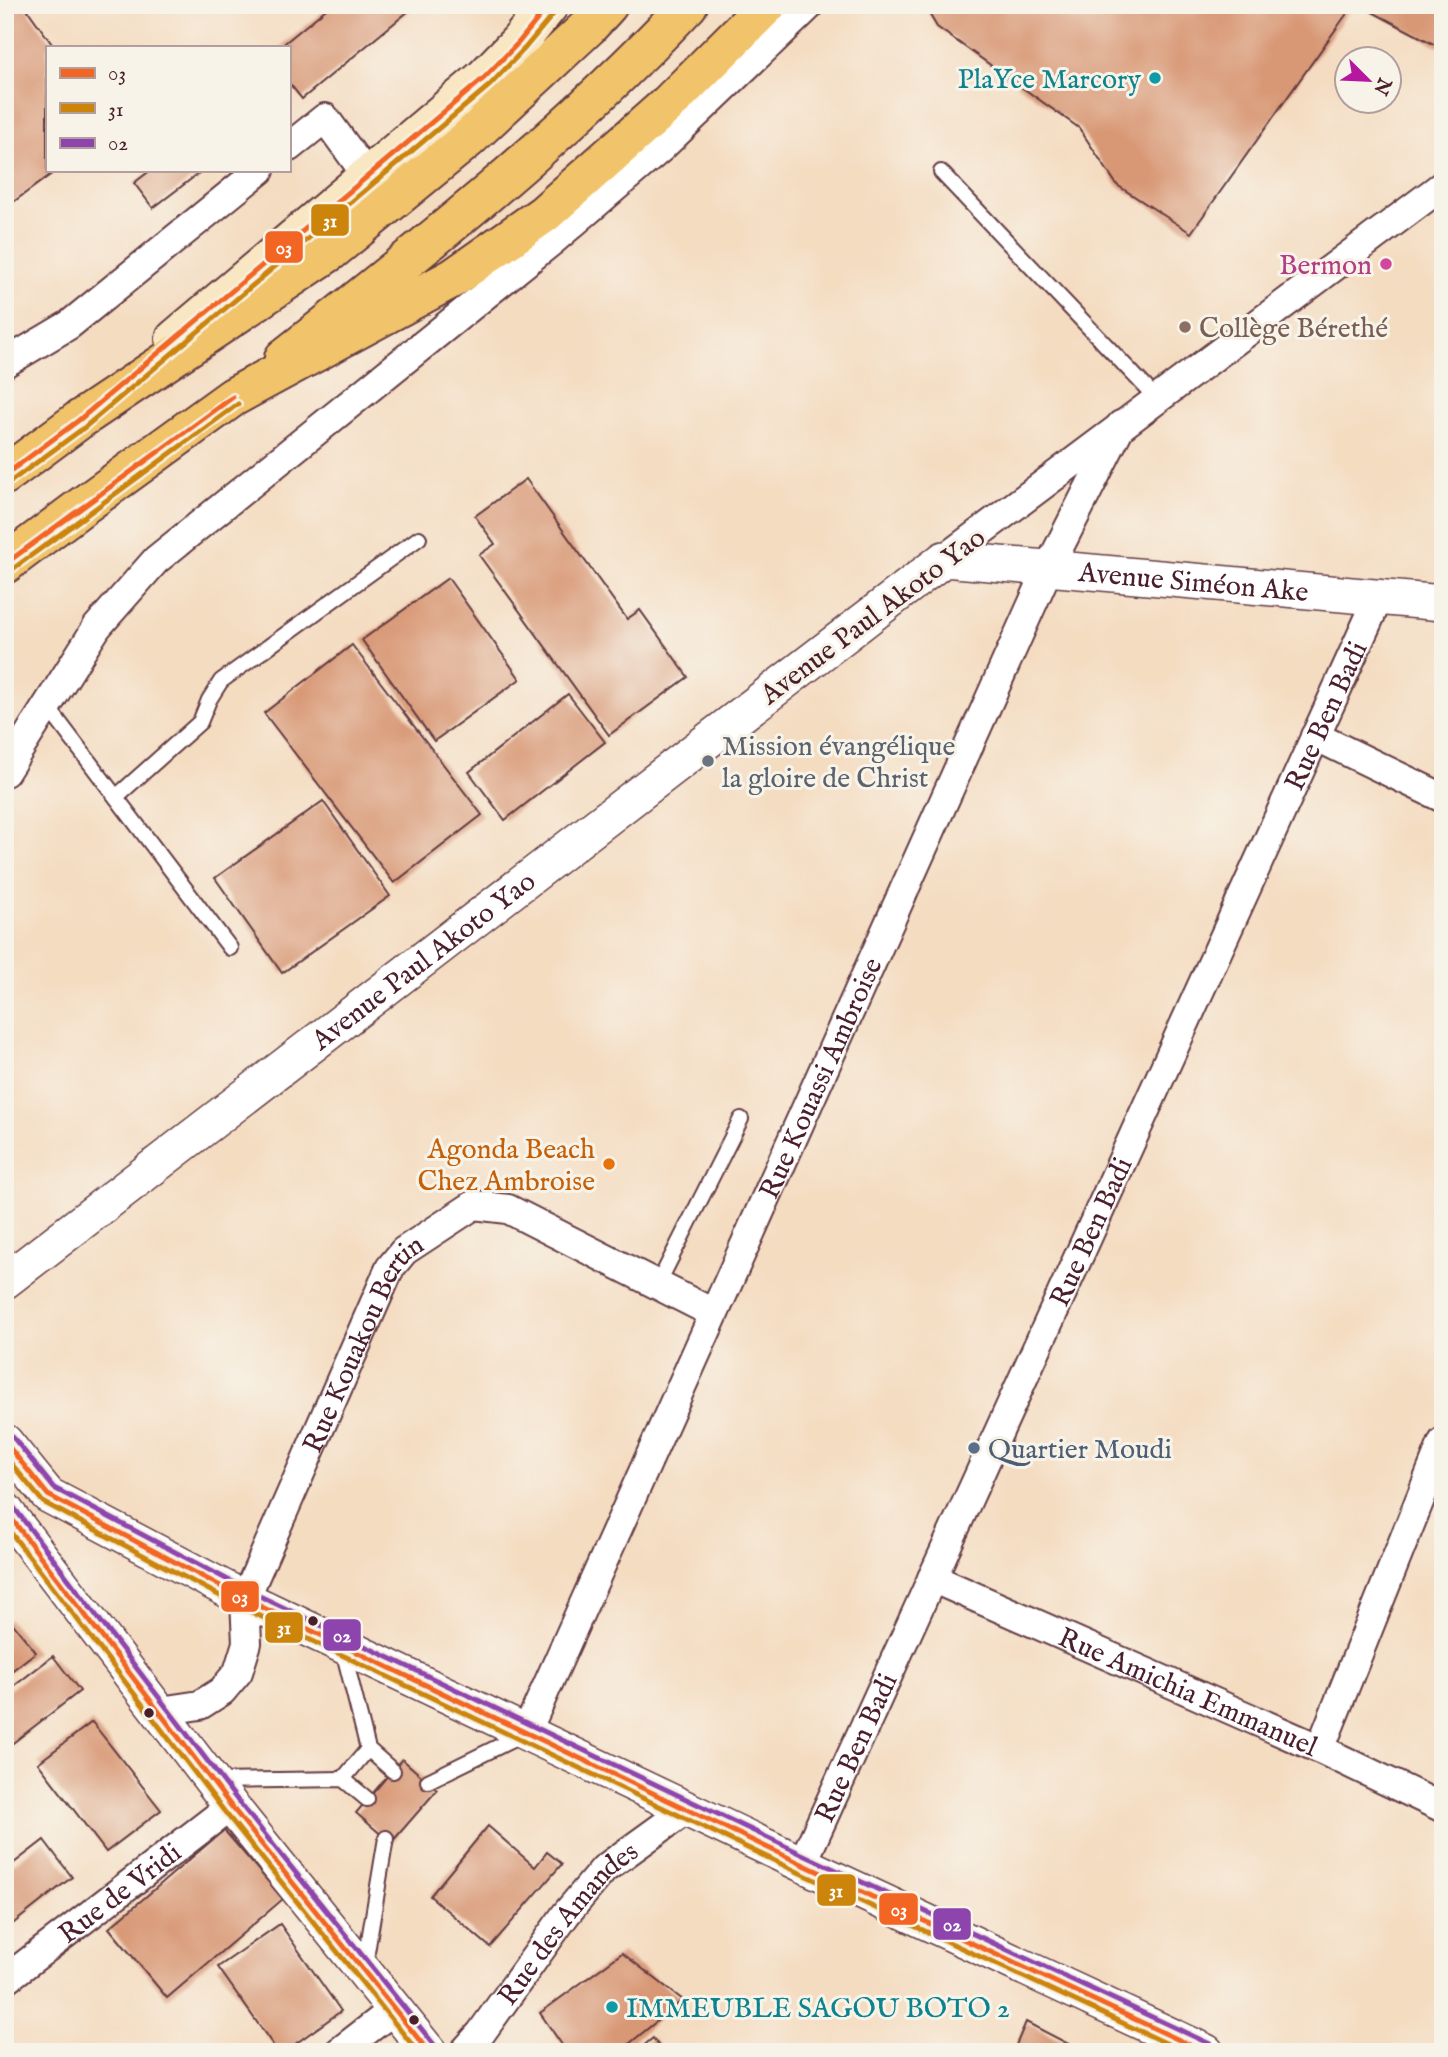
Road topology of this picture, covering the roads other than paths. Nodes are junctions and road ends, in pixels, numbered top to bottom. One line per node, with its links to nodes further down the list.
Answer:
1 (549, 5): 9 (main road)
2 (608, 5): 16 (main road)
3 (767, 5): 12 (main road)
4 (810, 5): 11 (street)
5 (679, 15): 14 (main road)
6 (290, 146): 9 (street)
7 (258, 172): 13 (street)
8 (941, 172): 15 (lane)
9 (368, 177): 16 (main road)
10 (1443, 184): 15 (street, Avenue Paul Akoto Yao)
11 (598, 202): 12 (street); 25 (street)
12 (544, 214): 14 (main road)
13 (5, 363)
14 (233, 397): 21 (main road)
15 (1157, 399): 17 (street, Avenue Paul Akoto Yao)
16 (79, 420): 18 (main road)
17 (1121, 425): 20 (street, Avenue Paul Akoto Yao); 22 (street, Rue Kouassi Ambroise)
18 (5, 475)
19 (419, 538): 28 (lane)
20 (944, 559): 22 (street, Avenue Siméon Ake); 32 (street, Avenue Paul Akoto Yao)
21 (5, 564)
22 (1048, 569): 23 (street, Avenue Siméon Ake); 34 (street, Rue Kouassi Ambroise)
23 (1378, 599): 24 (street, Avenue Siméon Ake); 26 (street, Rue Ben Badi)
24 (1443, 603)
25 (47, 706): 27 (street); 28 (lane)
26 (1315, 736): 29 (street); 38 (street, Rue Ben Badi)
27 (5, 772)
28 (116, 797): 30 (lane)
29 (1443, 797)
30 (230, 948)
31 (741, 1119): 33 (lane)
32 (5, 1281)
33 (658, 1284): 34 (street, Rue Kouakou Bertin); 39 (street, Rue Kouakou Bertin)
34 (713, 1313): 42 (street, Rue Kouassi Ambroise)
35 (1443, 1443): 44 (street)
36 (10, 1448): 39 (street)
37 (5, 1510): 41 (street)
38 (932, 1578): 44 (street, Rue Amichia Emmanuel); 53 (street, Rue Ben Badi)
39 (245, 1599): 40 (street); 41 (street, Rue Kouakou Bertin)
40 (342, 1647): 42 (street); 43 (lane)
41 (160, 1712): 48 (street)
42 (526, 1733): 47 (lane); 51 (street)
43 (368, 1749): 45 (lane); 46 (lane)
44 (1320, 1749): 50 (street, Rue Amichia Emmanuel)
45 (393, 1771)
46 (343, 1779): 48 (lane); 49 (lane)
47 (428, 1781)
48 (222, 1794): 54 (street); 55 (street, Rue de Vridi)
49 (368, 1799)
50 (1443, 1808)
51 (687, 1809): 53 (street); 59 (street, Rue des Amandes)
52 (386, 1838): 54 (lane)
53 (802, 1864): 60 (street)
54 (364, 1969): 56 (street)
55 (5, 1980)
56 (396, 2008): 57 (street); 58 (street)
57 (340, 2052)
58 (429, 2052)
59 (464, 2052)
60 (1206, 2052)

